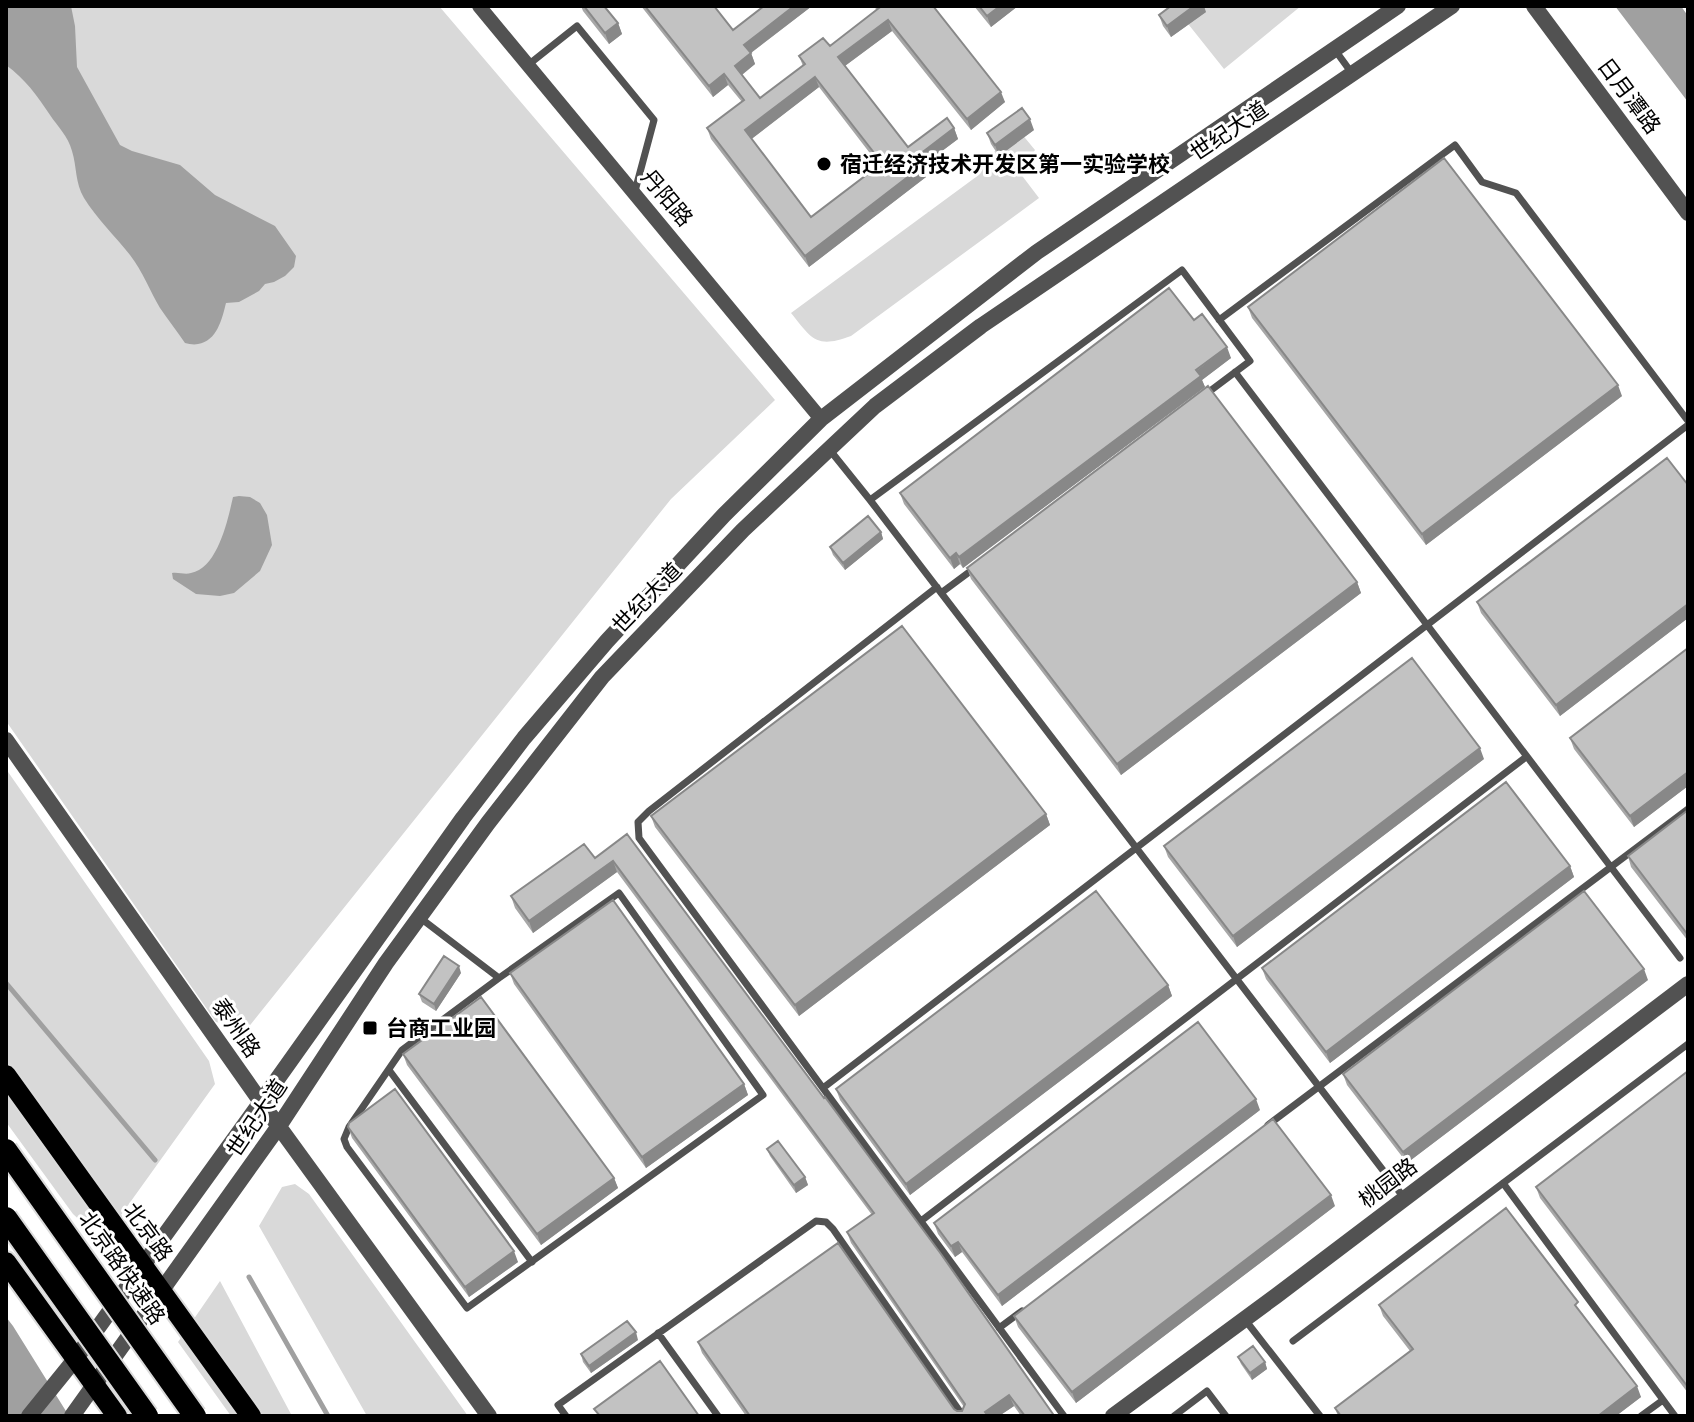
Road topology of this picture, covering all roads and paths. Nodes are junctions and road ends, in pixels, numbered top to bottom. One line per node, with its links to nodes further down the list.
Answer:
1 (479, 6): 6 (street, 丹阳路)
2 (1398, 6): 5 (street, 世纪大道)
3 (1452, 6): 7 (street, 世纪大道)
4 (1534, 6): 9 (street, 日月潭路)
5 (1334, 49): 7 (lane); 14 (street, 世纪大道)
6 (528, 65): 8 (street, 丹阳路); 8 (lane)
7 (1352, 74): 16 (street, 世纪大道)
8 (635, 193): 14 (street, 丹阳路)
9 (1688, 213)
10 (1219, 320): 11 (lane); 15 (lane); 17 (lane)
11 (1235, 372): 12 (lane); 20 (lane)
12 (1196, 401)
13 (1688, 407): 15 (lane)
14 (821, 419): 24 (street, 世纪大道)
15 (1686, 420): 20 (lane)
16 (829, 449): 17 (lane); 25 (street, 世纪大道)
17 (870, 500): 19 (lane)
18 (980, 565): 19 (lane)
19 (939, 590): 26 (lane); 37 (lane)
20 (1427, 625): 22 (lane); 26 (lane)
21 (6, 740): 38 (street, 泰州路)
22 (1526, 757): 27 (lane); 31 (lane)
23 (1688, 809): 27 (lane)
24 (466, 813): 25 (lane); 38 (street, 世纪大道)
25 (485, 827): 28 (street, 世纪大道)
26 (1136, 848): 31 (lane); 37 (lane)
27 (1610, 867): 29 (lane); 36 (lane)
28 (419, 917): 30 (lane); 39 (street, 世纪大道)
29 (1680, 958)
30 (499, 978): 34 (lane); 47 (lane)
31 (1237, 979): 36 (lane); 45 (lane)
32 (1688, 984): 43 (street, 桃园路)
33 (1688, 1044): 42 (lane)
34 (389, 1070): 47 (lane); 47 (lane)
35 (6, 1075): 48 (main road, 北京路)
36 (1319, 1087): 40 (lane); 43 (lane)
37 (823, 1088): 45 (lane)
38 (261, 1102): 39 (street, 泰州路); 48 (street, 世纪大道)
39 (279, 1126): 49 (street, 世纪大道); 64 (street, 泰州路)
40 (1258, 1133)
41 (6, 1150): 62 (highway, 北京路快速路, bridge)
42 (1503, 1183): 54 (lane); 57 (lane)
43 (1405, 1199): 51 (street, 桃园路)
44 (6, 1218): 61 (highway, bridge)
45 (921, 1221): 52 (lane)
46 (6, 1262): 55 (main road)
47 (532, 1262)
48 (142, 1265): 49 (main road, 北京路); 55 (street, 世纪大道)
49 (162, 1292): 56 (street, 世纪大道); 63 (main road, 北京路)
50 (1024, 1310): 52 (lane)
51 (1245, 1319): 69 (street, 桃园路); 72 (lane)
52 (999, 1328): 68 (lane)
53 (658, 1333): 65 (lane); 66 (lane); 67 (lane)
54 (1293, 1341)
55 (76, 1358): 56 (main road); 59 (street, 世纪大道)
56 (95, 1385): 58 (street, 世纪大道); 60 (main road)
57 (1663, 1400): 73 (lane); 74 (lane)
58 (73, 1415)
59 (29, 1416)
60 (117, 1416)
61 (147, 1416)
62 (195, 1416)
63 (251, 1416)
64 (489, 1416)
65 (566, 1416)
66 (718, 1416)
67 (963, 1416)
68 (1064, 1416)
69 (1113, 1416)
70 (1174, 1416): 71 (lane)
71 (1226, 1416)
72 (1320, 1416)
73 (1641, 1416)
74 (1675, 1416)

